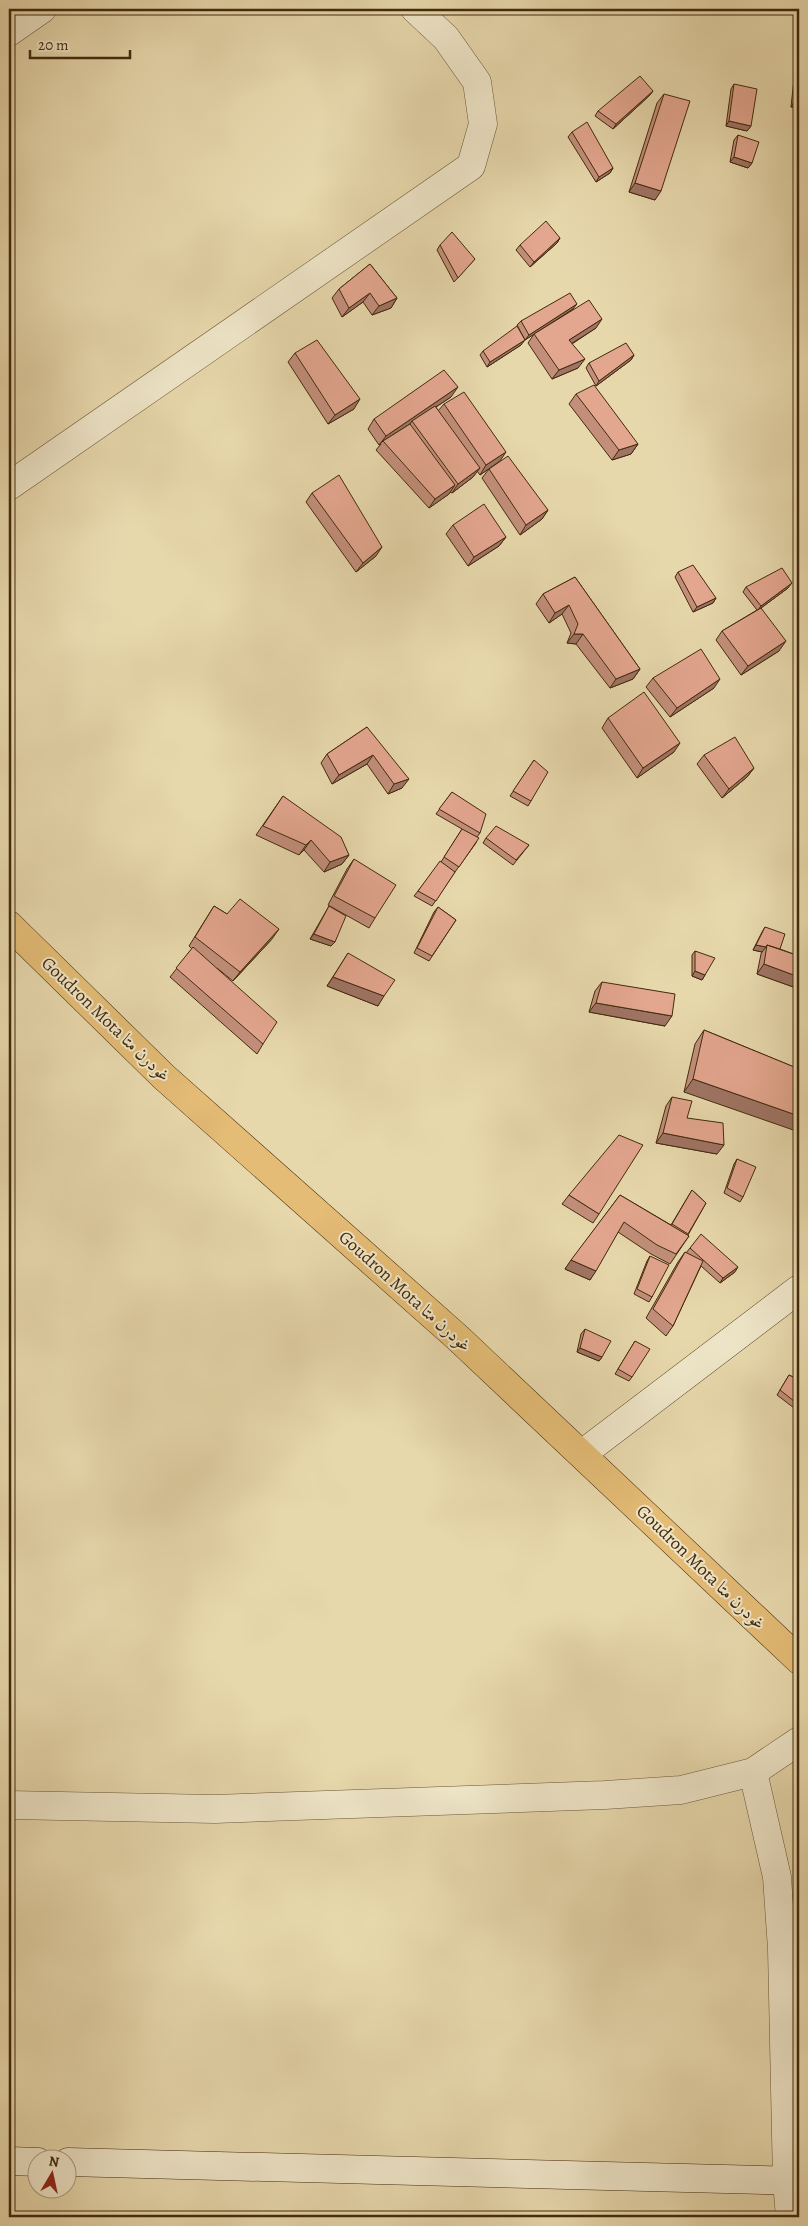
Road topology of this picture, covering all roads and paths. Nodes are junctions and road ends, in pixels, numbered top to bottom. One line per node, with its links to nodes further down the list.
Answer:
1 (42, 9): 3 (street)
2 (415, 9): 4 (street)
3 (9, 32)
4 (9, 486)
5 (9, 925): 7 (highway, Goudron Mota غودرن متا)
6 (799, 1289): 7 (street)
7 (582, 1454): 8 (highway, Goudron Mota غودرن متا)
8 (799, 1660)
9 (799, 1741): 10 (street)
10 (753, 1772): 11 (street); 15 (street)
11 (9, 1805)
12 (9, 2161): 13 (street)
13 (28, 2162)
14 (78, 2162): 15 (street)
15 (793, 2181): 16 (street)
16 (790, 2217)

